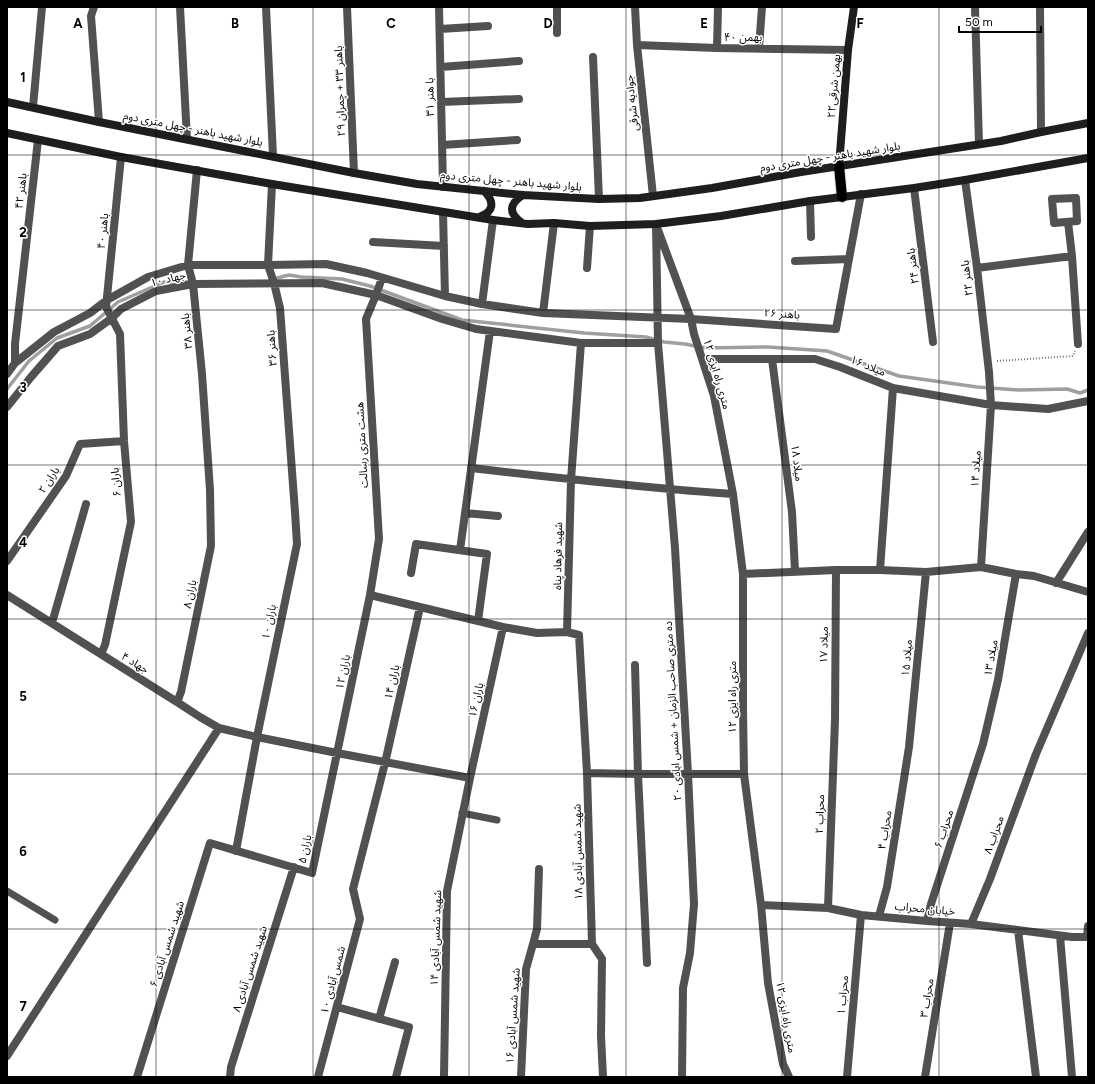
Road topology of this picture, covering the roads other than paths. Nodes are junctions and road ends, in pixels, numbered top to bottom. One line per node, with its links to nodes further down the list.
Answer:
1 (42, 7): 27 (street)
2 (94, 7): 28 (street)
3 (180, 7): 32 (street)
4 (266, 7): 37 (street)
5 (347, 7): 42 (street, باهنر ۳۳ + چمران ۲۹)
6 (439, 7): 15 (street, با هنر ۳۱)
7 (557, 7): 16 (street)
8 (635, 7): 17 (street, جوادیه شرقی)
9 (718, 7): 18 (street)
10 (762, 7): 19 (street)
11 (854, 7): 20 (street, ۲۲بهمن شرقی)
12 (975, 7): 36 (street)
13 (1040, 11): 30 (street)
14 (488, 26): 15 (street)
15 (440, 29): 23 (street, با هنر ۳۱)
16 (557, 33)
17 (637, 45): 18 (street, بهمن ۴۰); 50 (street, جوادیه شرقی)
18 (717, 48): 19 (street, بهمن ۴۰)
19 (759, 48): 20 (street, بهمن ۴۰)
20 (848, 50): 40 (street, ۲۲بهمن شرقی)
21 (593, 57): 52 (street)
22 (519, 61): 23 (street)
23 (441, 67): 26 (street, با هنر ۳۱)
24 (519, 99): 26 (street)
25 (7, 102): 27 (street, بلوار شهید باهنر - چهل متری دوم)
26 (441, 102): 35 (street, با هنر ۳۱)
27 (33, 107): 28 (street, بلوار شهید باهنر - چهل متری دوم)
28 (99, 122): 32 (street, بلوار شهید باهنر - چهل متری دوم)
29 (1088, 123): 30 (street, بلوار شهید باهنر - چهل متری دوم)
30 (1041, 132): 36 (street, بلوار شهید باهنر - چهل متری دوم)
31 (7, 133): 33 (street)
32 (188, 139): 37 (street, بلوار شهید باهنر - چهل متری دوم)
33 (38, 140): 38 (street); 84 (street, باهنر ۴۲)
34 (517, 140): 35 (street)
35 (442, 144): 45 (street, با هنر ۳۱)
36 (979, 144): 40 (street, بلوار شهید باهنر - چهل متری دوم)
37 (274, 156): 42 (street, بلوار شهید باهنر - چهل متری دوم)
38 (121, 157): 41 (street); 78 (street, باهنر ۴۰)
39 (1088, 158): 43 (street)
40 (839, 166): 50 (street, بلوار شهید باهنر - چهل متری دوم); 51 (main road)
41 (198, 170): 44 (street); 68 (street, باهنر ۳۸)
42 (354, 173): 45 (street, بلوار شهید باهنر - چهل متری دوم)
43 (965, 180): 46 (street); 71 (street, باهنر ۲۲)
44 (272, 184): 54 (street); 69 (street, باهنر ۳۶)
45 (443, 187): 47 (street, بلوار شهید باهنر - چهل متری دوم)
46 (914, 188): 48 (street); 83 (street, باهنر ۲۴)
47 (484, 191): 49 (street, بلوار شهید باهنر - چهل متری دوم); 55 (street)
48 (861, 194): 51 (street); 66 (street, باهنر ۲۶)
49 (523, 196): 52 (street, بلوار شهید باهنر - چهل متری دوم); 58 (street)
50 (653, 196): 52 (street, بلوار شهید باهنر - چهل متری دوم)
51 (842, 197): 53 (street)
52 (599, 198)
53 (810, 201): 60 (street); 62 (street)
54 (443, 212): 55 (street); 64 (street)
55 (478, 218): 56 (street)
56 (493, 220): 58 (street); 77 (street)
57 (1068, 222): 65 (street)
58 (522, 223): 59 (street)
59 (554, 223): 61 (street); 79 (street)
60 (656, 224): 61 (street); 80 (street, ده متری صاحب الزمان + شمس ابادی ۲۰); 81 (street)
61 (590, 226): 70 (street)
62 (811, 237)
63 (373, 242): 64 (street)
64 (444, 246): 76 (street)
65 (1072, 256): 71 (street); 87 (street)
66 (849, 259): 67 (street); 81 (street, باهنر ۲۶)
67 (795, 260)
68 (188, 265): 69 (street); 73 (street, باهنر ۳۸); 78 (street)
69 (268, 266): 72 (street); 74 (street, باهنر ۳۶)
70 (588, 268)
71 (977, 268): 91 (street, باهنر ۲۲)
72 (382, 278): 75 (street, هشت متری رسالت); 76 (street)
73 (193, 284): 74 (street, جهاد ۱۰); 78 (street, جهاد ۱۰); 101 (street, باهنر ۳۸)
74 (274, 284): 75 (street, جهاد ۱۰); 104 (street, باهنر ۳۶)
75 (376, 295): 82 (street, جهاد ۱۰); 121 (street, هشت متری رسالت)
76 (445, 296): 77 (street)
77 (482, 304): 79 (street)
78 (109, 310): 90 (street); 96 (street, جهاد ۱۰); 97 (street, باران ۶)
79 (543, 313): 80 (street)
80 (657, 317): 81 (street); 86 (street, ده متری صاحب الزمان + شمس ابادی ۲۰)
81 (691, 319): 88 (street, ۱۲ متری راه ایزی)
82 (490, 331): 85 (street, جهاد ۱۰); 98 (street)
83 (933, 342)
84 (11, 343): 90 (street, باهنر ۴۲)
85 (581, 343): 86 (street, جهاد ۱۰); 99 (street, شهید فرهاد پناه)
86 (658, 343): 100 (street, ده متری صاحب الزمان + شمس ابادی ۲۰)
87 (1078, 344)
88 (701, 356): 89 (street, میلاد ۱۶); 102 (street, ۱۲ متری راه ایزی)
89 (772, 359): 93 (street, میلاد ۱۶); 113 (street, میلاد ۱۸)
90 (15, 363): 92 (street)
91 (989, 372): 95 (street, میلاد ۱۴)
92 (7, 374)
93 (893, 388): 95 (street); 112 (street, میلاد ۱۶)
94 (1088, 401): 95 (street)
95 (991, 405): 110 (street, میلاد ۱۴)
96 (7, 407)
97 (124, 441): 109 (street, باران ۲); 128 (street, باران ۶)
98 (471, 468): 99 (street); 105 (street)
99 (571, 480): 100 (street); 126 (street, شهید فرهاد پناه)
100 (671, 489): 102 (street); 140 (street, ده متری صاحب الزمان + شمس ابادی ۲۰)
101 (210, 490): 130 (street, باران ۸)
102 (733, 494): 116 (street, ۱۲ متری راه ایزی)
103 (86, 504): 124 (street)
104 (295, 512): 133 (street, باران ۱۰)
105 (465, 513): 106 (street); 108 (street)
106 (498, 516)
107 (1088, 532): 118 (street)
108 (460, 550): 115 (street); 123 (street)
109 (7, 561)
110 (981, 567): 114 (street); 117 (street)
111 (836, 570): 112 (street); 113 (street); 131 (street, میلاد ۱۷)
112 (880, 570): 114 (street)
113 (795, 571): 116 (street)
114 (926, 572): 135 (street, میلاد ۱۵)
115 (411, 573)
116 (743, 574): 141 (street, ۱۲ متری راه ایزی)
117 (1016, 574): 118 (street); 134 (street, میلاد ۱۳)
118 (1056, 583): 119 (street)
119 (1088, 592)
120 (7, 595): 124 (street, جهاد ۴)
121 (370, 595): 122 (street); 136 (street, باران ۱۲)
122 (420, 607): 123 (street); 137 (street, باران ۱۴)
123 (478, 621): 125 (street)
124 (52, 623): 128 (street, جهاد ۴)
125 (503, 627): 126 (street); 142 (street, باران ۱۶)
126 (568, 632): 138 (street, شهید شمس آبادی ۱۸)
127 (1088, 634): 157 (street, محراب ۸)
128 (101, 654): 130 (street, جهاد ۴)
129 (635, 665): 139 (street)
130 (177, 702): 132 (street, جهاد ۴)
131 (834, 720): 151 (street, محراب ۲)
132 (219, 728): 133 (street, جهاد ۴); 168 (street)
133 (256, 737): 136 (street, جهاد ۴); 145 (street, باران ۱۰)
134 (983, 744): 155 (street, محراب ۶)
135 (910, 747): 153 (street, محراب ۴)
136 (337, 753): 137 (street, جهاد ۴); 146 (street, باران ۵)
137 (385, 763): 142 (street, جهاد ۴); 148 (street, باران ۱۴)
138 (587, 773): 139 (street); 163 (street, شهید شمس آبادی ۱۸)
139 (638, 774): 140 (street); 165 (street)
140 (688, 774): 141 (street); 176 (street, ده متری صاحب الزمان + شمس ابادی ۲۰)
141 (744, 774): 150 (street, ۱۲ متری راه ایزی)
142 (470, 778): 143 (street, شهید شمس آبادی ۱۴)
143 (462, 813): 144 (lane); 173 (street, شهید شمس آبادی ۱۴)
144 (497, 820)
145 (236, 851): 146 (street, باران ۵); 169 (street, شهید شمس آبادی ۶)
146 (294, 867): 170 (street, شهید شمس آبادی ۸)
147 (539, 869): 162 (street, شهید شمس آبادی ۱۶)
148 (353, 889): 166 (street, شمس آبادی ۱۰)
149 (7, 891): 154 (lane)
150 (761, 905): 151 (street, خیابان محراب); 177 (street, ۱۲ متری راه ایزی)
151 (828, 908): 152 (street, خیابان محراب)
152 (861, 915): 153 (street, خیابان محراب); 178 (street, محراب ۱)
153 (879, 916): 155 (street, خیابان محراب)
154 (54, 920)
155 (927, 921): 156 (street, خیابان محراب)
156 (950, 923): 157 (street, خیابان محراب); 179 (street, محراب ۳)
157 (971, 924): 159 (street, خیابان محراب)
158 (1088, 926): 161 (street)
159 (1018, 930): 160 (street, خیابان محراب); 180 (street)
160 (1060, 936): 161 (street, خیابان محراب); 181 (street)
161 (1087, 937)
162 (533, 944): 163 (street); 174 (street, شهید شمس آبادی ۱۶)
163 (592, 944): 175 (street, شهید شمس آبادی ۱۸)
164 (396, 962): 167 (street)
165 (647, 963)
166 (337, 1006): 167 (street); 171 (street, شمس آبادی ۱۰)
167 (379, 1019): 172 (street)
168 (7, 1056)
169 (136, 1077)
170 (230, 1077)
171 (318, 1077)
172 (396, 1077)
173 (444, 1077)
174 (521, 1077)
175 (603, 1077)
176 (682, 1077)
177 (789, 1077)
178 (847, 1077)
179 (925, 1077)
180 (1036, 1077)
181 (1072, 1077)

